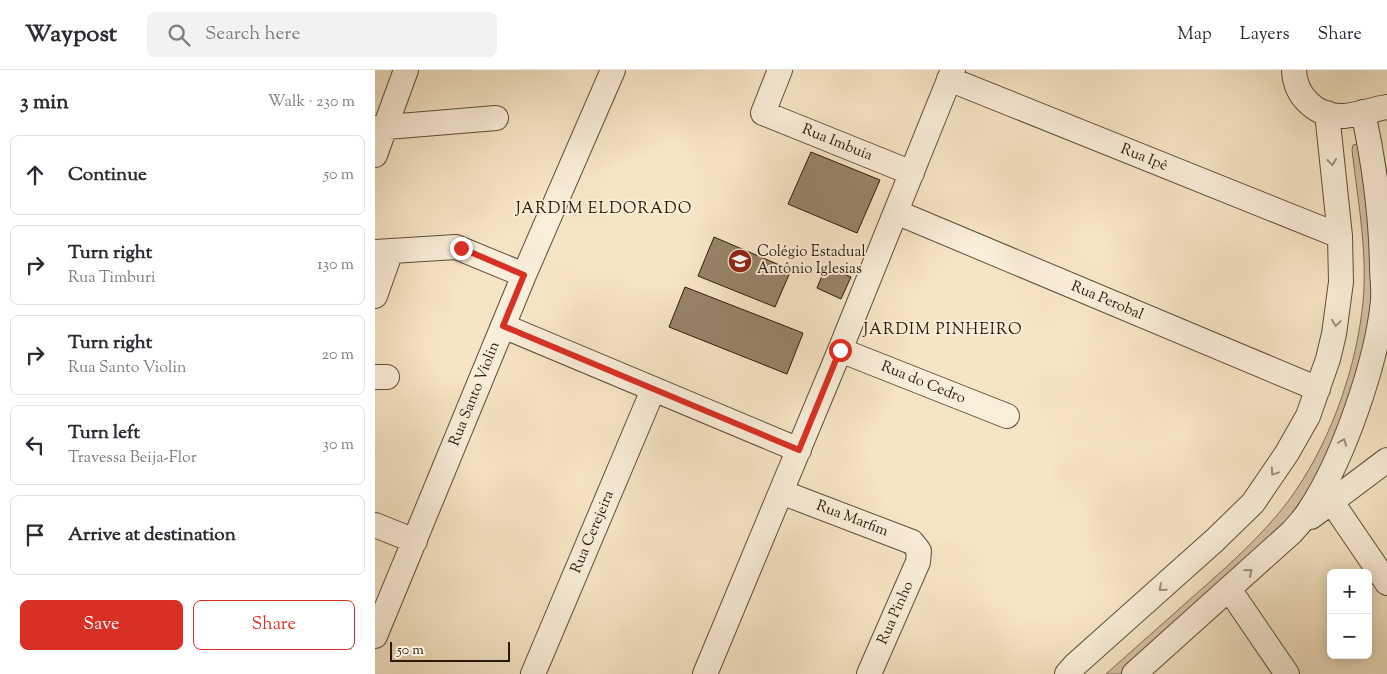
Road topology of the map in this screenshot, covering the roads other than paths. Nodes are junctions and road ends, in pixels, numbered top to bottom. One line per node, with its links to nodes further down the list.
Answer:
1 (406, 70): 10 (street)
2 (613, 70): 16 (street, Rua Santo Violin)
3 (781, 70): 12 (street, Rua Imbuia)
4 (1294, 70): 8 (street)
5 (951, 74): 12 (street); 14 (street, Rua Ipê)
6 (1387, 107): 7 (street)
7 (1363, 112): 8 (street); 18 (street)
8 (1327, 113): 14 (street, one-way to 14)
9 (496, 118): 10 (street)
10 (380, 127): 11 (street)
11 (375, 155)
12 (912, 173): 13 (street)
13 (896, 212): 20 (street); 22 (street, Rua Perobal)
14 (1339, 236): 22 (street, one-way to 22)
15 (383, 251): 16 (street); 17 (street)
16 (524, 275): 19 (street, Rua Santo Violin)
17 (375, 296)
18 (1385, 299): 29 (street, one-way to 18)
19 (503, 326): 21 (street); 30 (street, Rua Santo Violin)
20 (840, 350): 23 (street, Rua do Cedro); 24 (street)
21 (653, 390): 24 (street); 35 (street, Rua Cerejeira)
22 (1319, 390): 38 (street, one-way to 38)
23 (1007, 416)
24 (799, 450): 26 (street)
25 (1387, 460): 27 (street)
26 (781, 492): 31 (street, Rua Marfim); 36 (street)
27 (1331, 501): 29 (street); 32 (street)
28 (375, 525): 30 (street)
29 (1292, 532): 33 (street, one-way to 29)
30 (415, 541): 34 (street, Rua Santo Violin)
31 (919, 551): 37 (street, Rua Pinho)
32 (1387, 583)
33 (1229, 589): 39 (street); 40 (street)
34 (375, 636)
35 (533, 674)
36 (705, 674)
37 (869, 674)
38 (1067, 674)
39 (1134, 674)
40 (1287, 674)

